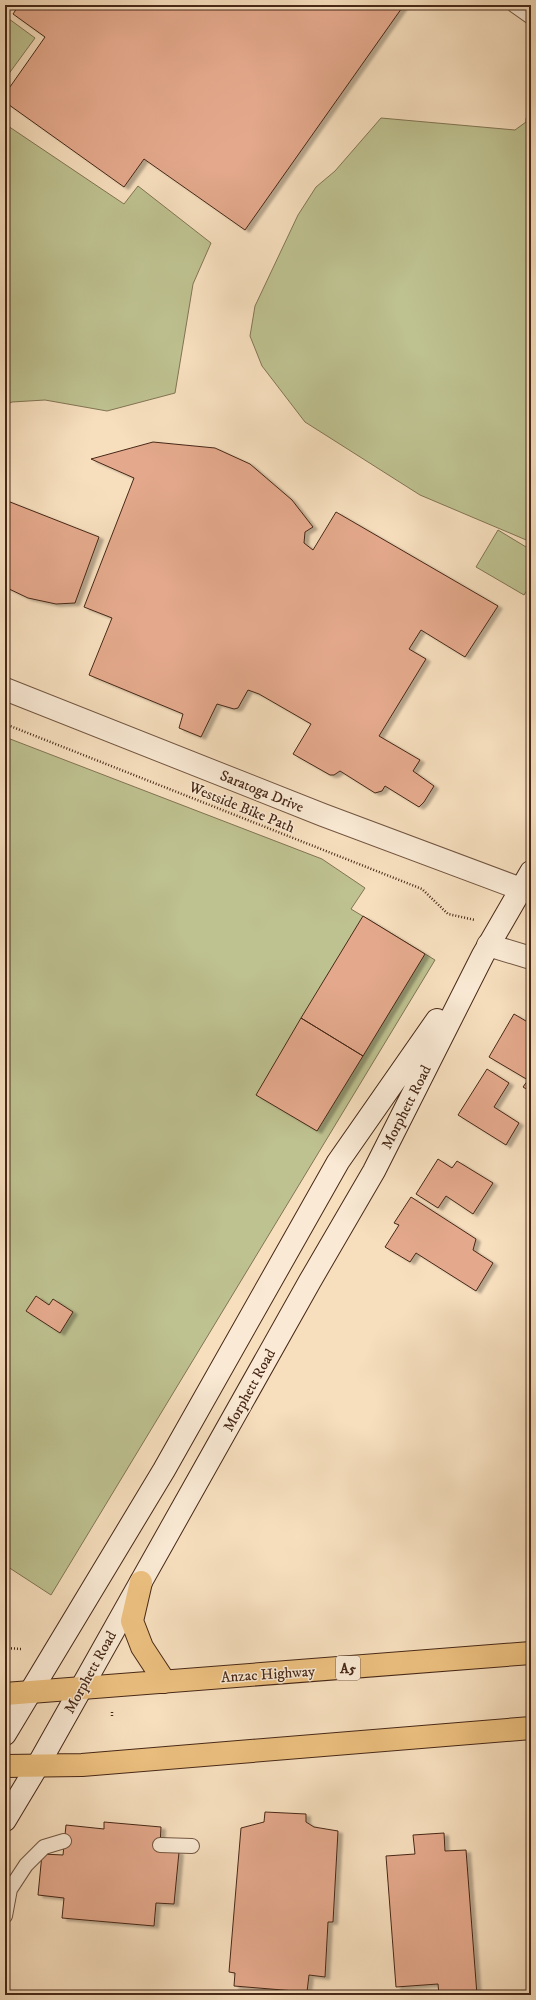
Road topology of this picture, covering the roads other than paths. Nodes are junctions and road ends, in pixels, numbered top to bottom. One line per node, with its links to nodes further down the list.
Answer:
1 (514, 5): 2 (lane)
2 (531, 17)
3 (5, 689): 4 (street, Saratoga Drive)
4 (526, 881): 5 (street, Morphett Road)
5 (485, 950): 6 (street); 7 (street, Morphett Road); 11 (street, Morphett Road)
6 (531, 958)
7 (141, 1582): 9 (highway); 10 (street, Morphett Road)
8 (531, 1653): 9 (highway, Anzac Highway / A5)
9 (165, 1682): 10 (highway, Anzac Highway / A5)
10 (82, 1687): 11 (highway, Anzac Highway / A5); 15 (street, Morphett Road)
11 (30, 1693): 12 (highway, Anzac Highway / A5); 14 (street, Morphett Road)
12 (5, 1694)
13 (531, 1728): 15 (highway)
14 (5, 1734)
15 (38, 1765): 16 (highway); 17 (street, Morphett Road)
16 (5, 1766)
17 (5, 1820)
18 (64, 1841): 21 (lane)
19 (160, 1845): 20 (lane)
20 (192, 1846)
21 (7, 1893): 22 (lane)
22 (5, 1916)

